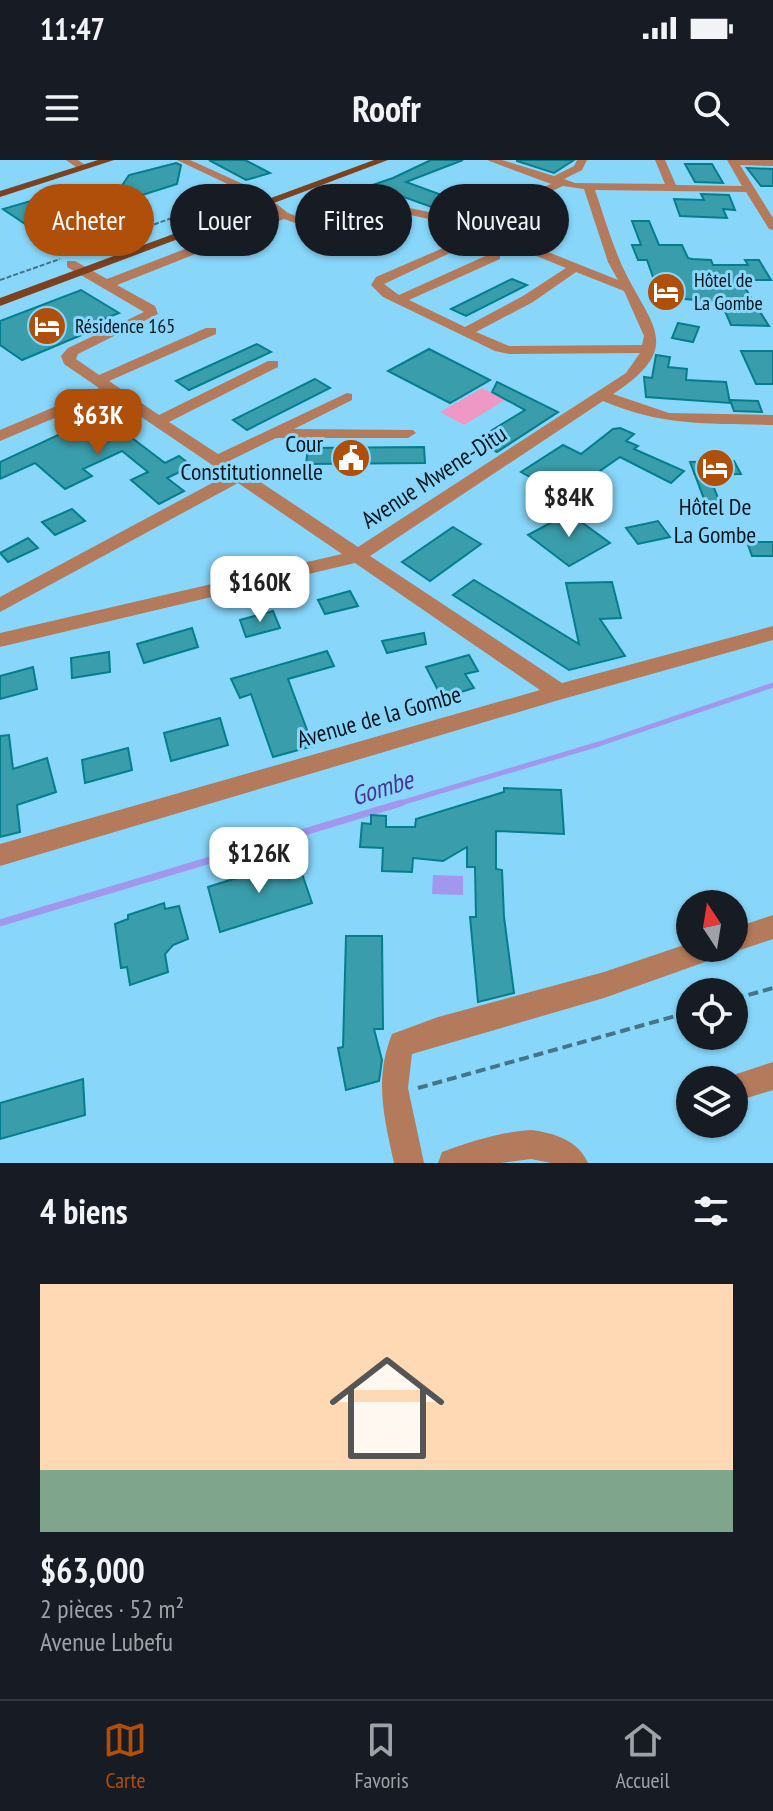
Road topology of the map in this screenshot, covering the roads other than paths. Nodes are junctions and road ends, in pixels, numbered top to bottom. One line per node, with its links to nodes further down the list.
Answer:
1 (71, 160): 11 (street)
2 (182, 160): 13 (street)
3 (354, 160): 16 (main road)
4 (383, 160): 19 (main road)
5 (492, 160): 12 (street)
6 (582, 160): 12 (street)
7 (660, 160): 17 (street)
8 (104, 161): 11 (main road)
9 (732, 161): 10 (street); 18 (street)
10 (773, 163)
11 (84, 168): 20 (main road)
12 (557, 182): 14 (street); 15 (street)
13 (233, 184)
14 (553, 184)
15 (589, 187): 17 (street); 32 (street)
16 (279, 188)
17 (672, 188): 18 (street)
18 (749, 189): 25 (street)
19 (279, 190)
20 (0, 194)
21 (279, 211): 22 (street)
22 (284, 215): 23 (street); 31 (street)
23 (428, 215)
24 (170, 227): 29 (main road)
25 (773, 227)
26 (436, 256): 34 (street)
27 (496, 256): 34 (street)
28 (548, 256): 30 (street)
29 (72, 262): 31 (street); 33 (main road); 35 (main road)
30 (575, 267): 32 (street); 37 (street)
31 (107, 284): 40 (street)
32 (628, 288): 38 (street)
33 (0, 289)
34 (400, 299): 37 (street)
35 (0, 302)
36 (211, 331): 40 (street)
37 (468, 331): 38 (street)
38 (650, 349): 41 (street, Avenue Mwene-Ditu)
39 (273, 364): 44 (street)
40 (103, 385): 44 (street); 47 (street)
41 (602, 395): 43 (street); 50 (street, Avenue Mwene-Ditu)
42 (347, 397): 46 (street)
43 (773, 420)
44 (157, 422): 48 (street)
45 (408, 433): 46 (street)
46 (272, 434): 48 (street)
47 (0, 436)
48 (217, 461): 49 (street)
49 (238, 476): 50 (street); 51 (street)
50 (356, 557): 53 (street, Avenue Mwene-Ditu); 54 (street)
51 (0, 605)
52 (773, 633): 54 (street, Avenue de la Gombe)
53 (0, 640)
54 (559, 692): 55 (street, Avenue de la Gombe)
55 (0, 855)
56 (773, 927): 57 (street)
57 (748, 935)
58 (676, 960): 61 (street)
59 (773, 1076): 60 (street)
60 (748, 1084)
61 (409, 1163)
62 (453, 1163): 63 (street)
63 (573, 1163)

